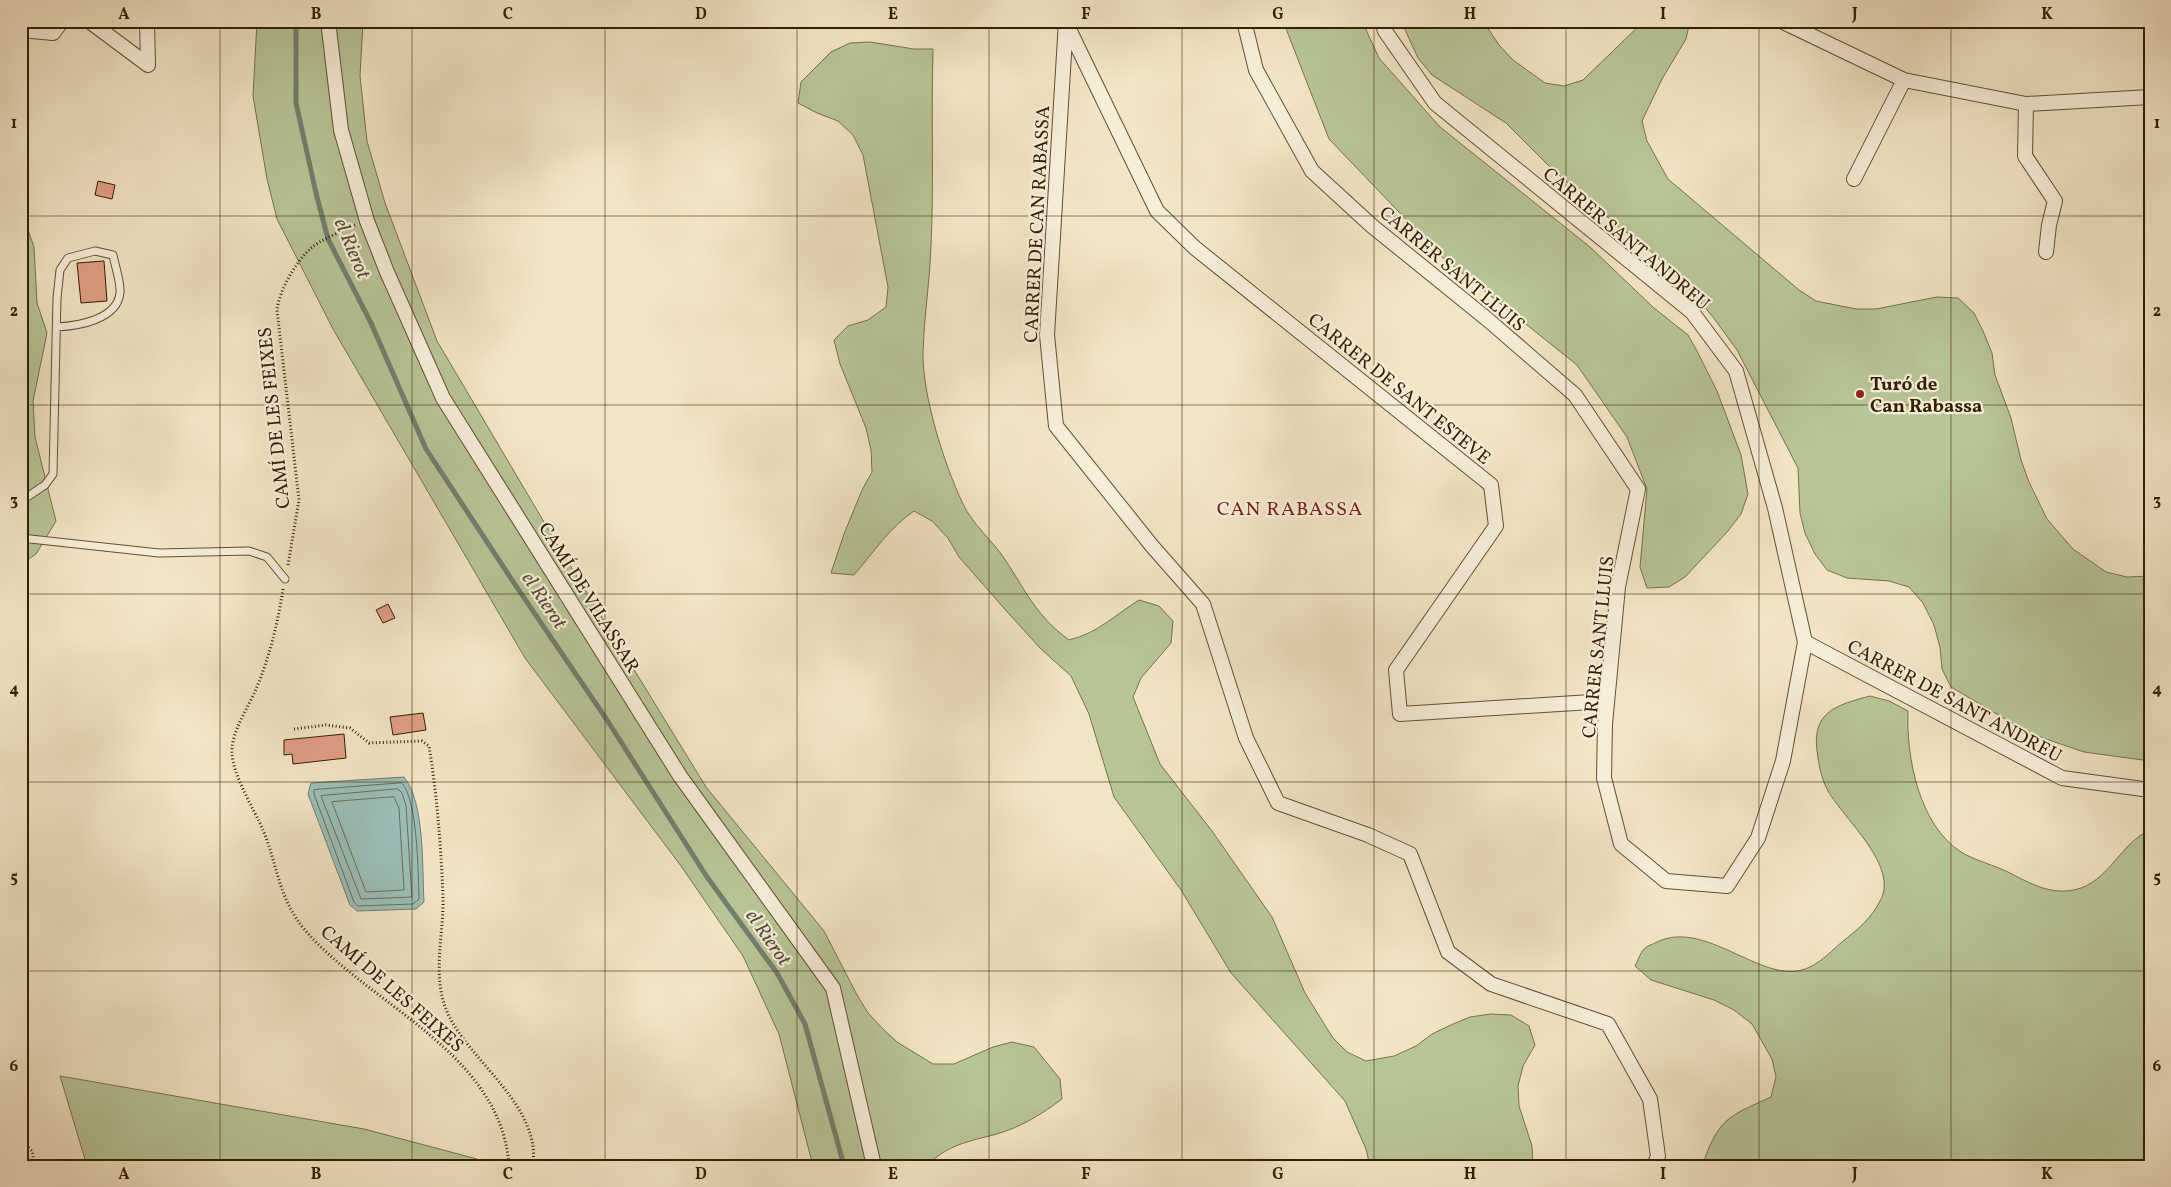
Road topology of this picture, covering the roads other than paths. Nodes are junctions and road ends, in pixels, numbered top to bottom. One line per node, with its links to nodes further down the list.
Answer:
1 (62, 21): 9 (street)
2 (89, 21): 3 (street)
3 (147, 21)
4 (330, 21): 22 (street, CAMÍ DE VILASSAR)
5 (1244, 21): 20 (street, CARRER SANT LLUIS)
6 (1382, 21): 19 (street, CARRER SANT ANDREU)
7 (1781, 21): 10 (street)
8 (1066, 22): 20 (street, CARRER DE SANT ESTEVE); 23 (street, CARRER DE CAN RABASSA)
9 (21, 23)
10 (1904, 80): 12 (street); 13 (street)
11 (2150, 97): 12 (street)
12 (2026, 104): 14 (street)
13 (1854, 179)
14 (2046, 252)
15 (56, 327): 15 (lane); 16 (lane)
16 (21, 501)
17 (21, 538): 18 (lane)
18 (285, 579)
19 (1805, 642): 20 (street, CARRER SANT LLUIS); 21 (street, CARRER DE SANT ANDREU)
20 (1607, 701)
21 (2150, 790)
22 (874, 1166)
23 (1654, 1166)

